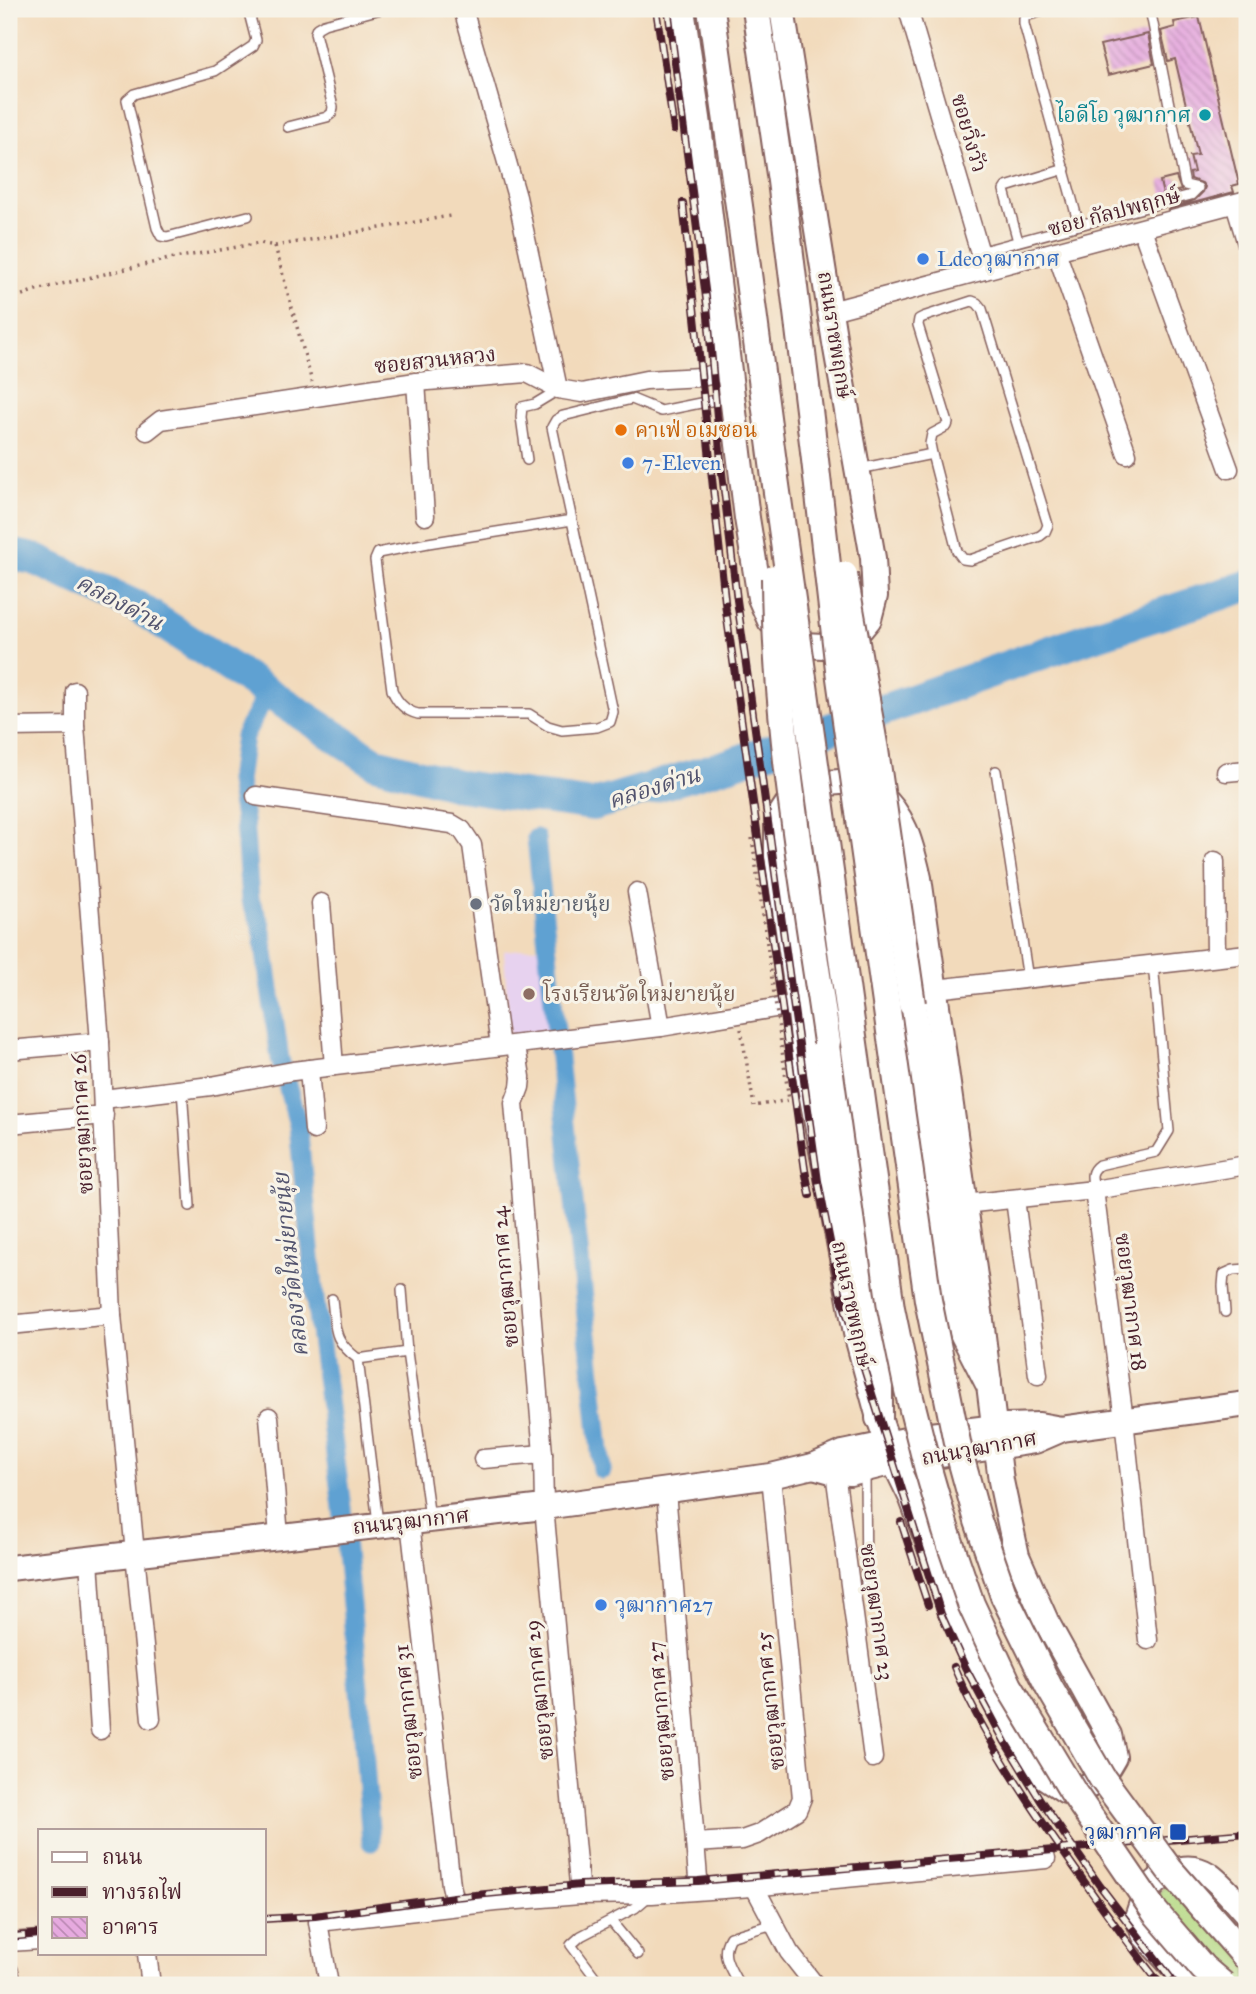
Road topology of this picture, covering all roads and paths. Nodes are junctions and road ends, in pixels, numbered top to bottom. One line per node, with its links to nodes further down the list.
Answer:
1 (248, 9): 14 (lane)
2 (382, 9): 11 (lane)
3 (463, 9): 28 (street)
4 (682, 9): 26 (main road, ถนนราชพฤกษ์)
5 (711, 9): 38 (main road, ถนนราชพฤกษ์)
6 (756, 9): 32 (main road, ถนนราชพฤกษ์)
7 (782, 9): 25 (main road, ถนนราชพฤกษ์)
8 (908, 9): 21 (street, ซอยวิ่งวัว)
9 (1049, 9): 12 (lane)
10 (1150, 9): 16 (lane)
11 (288, 127)
12 (1065, 169): 16 (lane); 18 (lane)
13 (1241, 202): 17 (street, ซอย กัลปพฤกษ์); 19 (street)
14 (248, 216)
15 (450, 216): 20 (path)
16 (1079, 225): 18 (lane)
17 (1142, 229): 22 (street, ซอย กัลปพฤกษ์); 37 (street)
18 (1018, 241): 21 (lane)
19 (1247, 244)
20 (275, 246): 24 (path); 30 (path)
21 (979, 251): 23 (street, ซอยวิ่งวัว)
22 (1056, 251): 23 (street, ซอย กัลปพฤกษ์); 34 (street)
23 (985, 270): 25 (street, ซอย กัลปพฤกษ์)
24 (9, 300)
25 (831, 312): 36 (main road, ถนนราชพฤกษ์)
26 (728, 371): 28 (street, ซอยสวนหลวง); 29 (main road, ถนนราชพฤกษ์)
27 (416, 382): 28 (street, ซอยสวนหลวง); 30 (street, ซอยสวนหลวง); 39 (street)
28 (558, 389): 35 (lane)
29 (732, 397): 36 (main road, ถนนราชพฤกษ์); 40 (lane)
30 (316, 398): 31 (street, ซอยสวนหลวง)
31 (147, 431)
32 (814, 451): 83 (main road, bridge); 124 (main road, ถนนราชพฤกษ์, bridge)
33 (932, 454): 33 (lane); 36 (lane)
34 (1127, 454)
35 (527, 460)
36 (858, 469)
37 (1229, 469)
38 (775, 478): 86 (main road, bridge); 133 (main road, ถนนราชพฤกษ์, bridge)
39 (425, 516)
40 (572, 520): 40 (lane)
41 (75, 691): 42 (street, ซอยวุฒากาศ 26)
42 (75, 726): 43 (street); 60 (street, ซอยวุฒากาศ 26)
43 (9, 727)
44 (1247, 770): 46 (street)
45 (996, 771): 55 (lane)
46 (1226, 772)
47 (256, 796): 61 (street, ซอยวุฒากาศ 24)
48 (752, 838): 59 (path, bridge)
49 (1215, 861): 53 (street)
50 (637, 892): 58 (street)
51 (321, 903): 63 (street)
52 (1247, 954): 53 (street)
53 (1216, 957): 54 (street)
54 (1153, 964): 55 (street); 70 (lane)
55 (1028, 979): 56 (street)
56 (935, 989): 57 (main road, ถนนราชพฤกษ์); 72 (main road, ถนนราชพฤกษ์)
57 (799, 1004): 58 (street); 86 (main road, ถนนราชพฤกษ์)
58 (662, 1027): 61 (street)
59 (741, 1031)
60 (100, 1042): 62 (street); 66 (street, ซอยวุฒากาศ 26)
61 (508, 1046): 63 (street); 91 (street, ซอยวุฒากาศ 24)
62 (9, 1050)
63 (334, 1066): 64 (street)
64 (293, 1071): 65 (street); 68 (street)
65 (182, 1089): 66 (street); 73 (lane)
66 (104, 1107): 67 (street); 78 (street, ซอยวุฒากาศ 26)
67 (9, 1124)
68 (314, 1130)
69 (1247, 1165): 70 (street)
70 (1094, 1190): 71 (street); 87 (street, ซอยวุฒากาศ 18)
71 (1015, 1199): 72 (street); 82 (street)
72 (964, 1204): 83 (main road, ถนนราชพฤกษ์)
73 (190, 1206)
74 (1247, 1269): 77 (lane)
75 (402, 1290): 80 (lane)
76 (332, 1299): 81 (lane)
77 (1225, 1312)
78 (112, 1315): 79 (street); 102 (street, ซอยวุฒากาศ 26)
79 (9, 1325)
80 (407, 1352): 81 (lane); 99 (lane)
81 (358, 1359): 100 (lane)
82 (1038, 1375)
83 (988, 1382): 88 (main road); 89 (main road, ถนนราชพฤกษ์)
84 (1247, 1404): 87 (main road, ถนนวุฒากาศ)
85 (269, 1417): 101 (street)
86 (879, 1418): 90 (main road, ถนนราชพฤกษ์); 93 (main road)
87 (1124, 1420): 88 (main road, ถนนวุฒากาศ); 106 (street, ซอยวุฒากาศ 18)
88 (1045, 1432): 89 (main road, ถนนวุฒากาศ); 95 (main road)
89 (996, 1437): 90 (main road, ถนนวุฒากาศ); 95 (main road, ถนนราชพฤกษ์)
90 (891, 1452): 93 (main road, ถนนวุฒากาศ); 97 (main road, ถนนราชพฤกษ์)
91 (543, 1454): 92 (street); 98 (street, ซอยวุฒากาศ 24)
92 (484, 1459)
93 (841, 1468): 94 (main road, ถนนวุฒากาศ); 97 (main road); 105 (lane); 109 (street, ซอยวุฒากาศ 23)
94 (771, 1476): 96 (main road, ถนนวุฒากาศ); 110 (street, ซอยวุฒากาศ 25)
95 (1001, 1480): 97 (main road, ถนนราชพฤกษ์)
96 (666, 1491): 98 (main road, ถนนวุฒากาศ); 110 (street, ซอยวุฒากาศ 27)
97 (912, 1499)
98 (544, 1507): 99 (main road, ถนนวุฒากาศ); 115 (street, ซอยวุฒากาศ 29)
99 (420, 1520): 100 (main road, ถนนวุฒากาศ); 116 (street, ซอยวุฒากาศ 31)
100 (358, 1527): 101 (main road, ถนนวุฒากาศ)
101 (279, 1536): 102 (main road, ถนนวุฒากาศ)
102 (134, 1555): 103 (main road, ถนนวุฒากาศ); 107 (street, ซอยวุฒากาศ 26)
103 (89, 1560): 104 (main road, ถนนวุฒากาศ); 108 (street)
104 (9, 1568)
105 (866, 1586)
106 (1148, 1640)
107 (150, 1719)
108 (100, 1730)
109 (873, 1758)
110 (695, 1843): 113 (street, ซอยวุฒากาศ 27)
111 (1046, 1859): 112 (street)
112 (754, 1886): 113 (street); 119 (street)
113 (699, 1890): 114 (street)
114 (652, 1894): 115 (street); 118 (lane)
115 (580, 1895): 128 (street)
116 (454, 1898)
117 (1247, 1914): 132 (main road)
118 (611, 1921): 122 (lane); 129 (lane)
119 (772, 1924): 130 (lane); 131 (street)
120 (38, 1940): 121 (street)
121 (9, 1942)
122 (638, 1954)
123 (147, 1955): 127 (street)
124 (1247, 1958)
125 (9, 1971): 126 (street)
126 (12, 1985)
127 (151, 1985)
128 (329, 1985)
129 (601, 1985)
130 (738, 1985)
131 (815, 1985)
132 (1190, 1985)
133 (1223, 1985)

